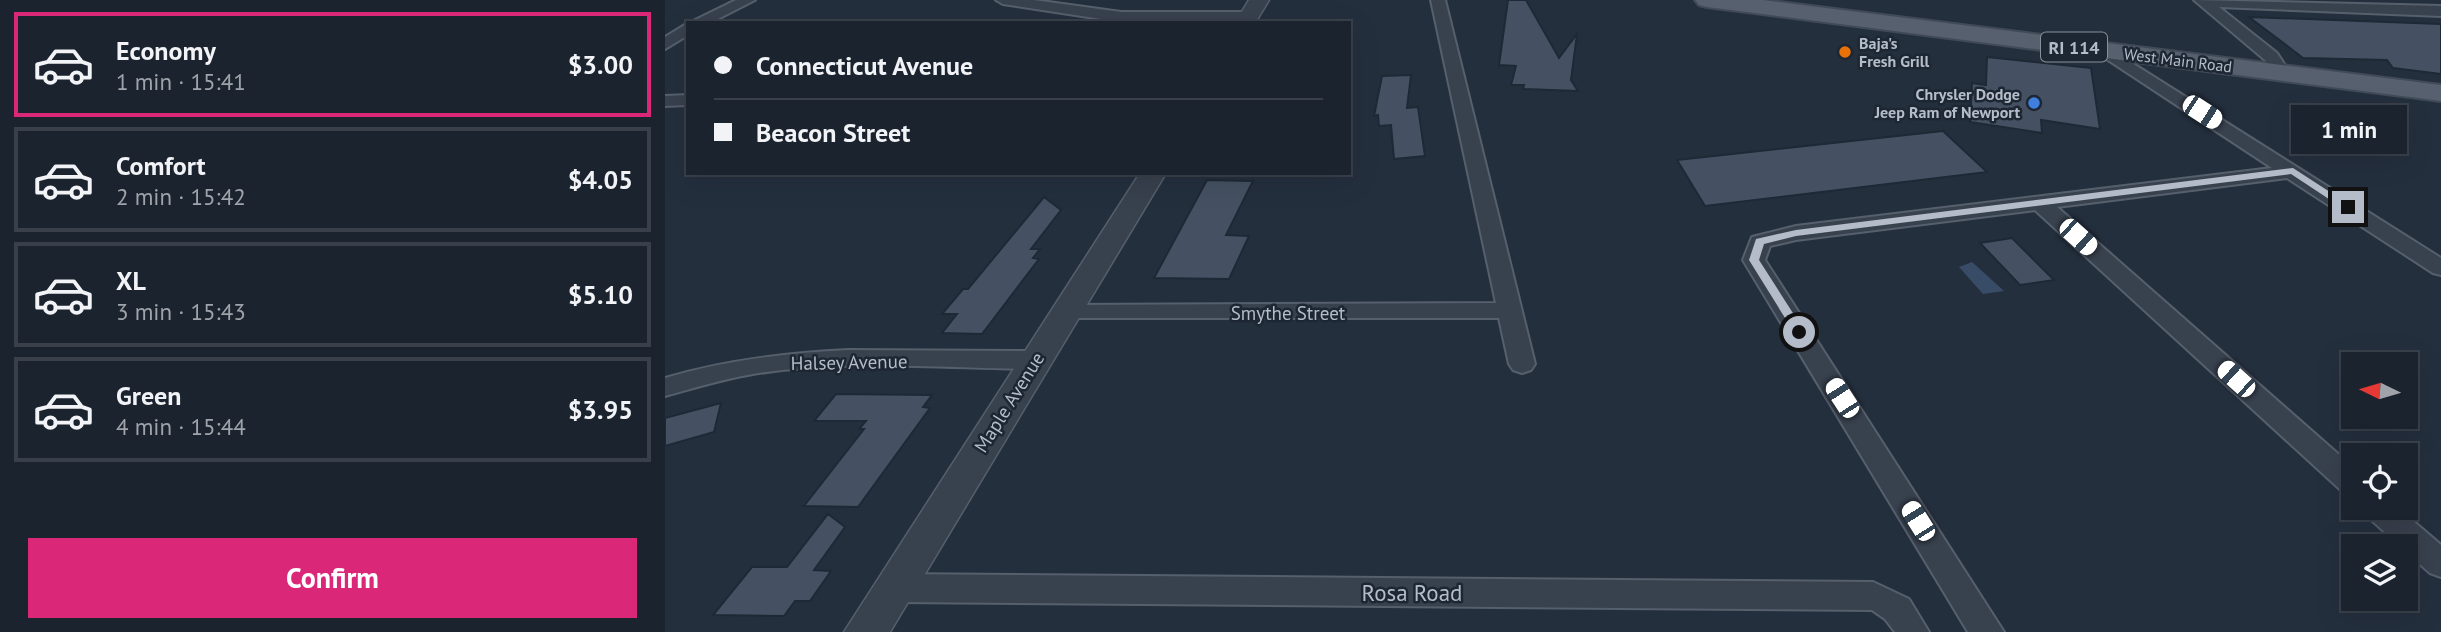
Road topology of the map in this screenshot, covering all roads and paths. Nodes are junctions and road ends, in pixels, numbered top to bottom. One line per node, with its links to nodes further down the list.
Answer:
1 (748, 0): 8 (street)
2 (1003, 0): 7 (street)
3 (1438, 0): 20 (street)
4 (1707, 0): 11 (main road, West Main Road / RI 114)
5 (2202, 1): 6 (street); 12 (street)
6 (2441, 11)
7 (1251, 13)
8 (701, 21)
9 (686, 29): 10 (street)
10 (665, 44)
11 (2105, 51): 12 (main road, West Main Road / RI 114); 16 (street)
12 (2281, 73): 13 (main road, West Main Road / RI 114)
13 (2441, 93)
14 (686, 100): 15 (street)
15 (665, 102)
16 (2293, 171): 18 (street); 19 (street)
17 (1152, 175): 21 (street, Maple Avenue)
18 (2039, 202): 25 (street); 31 (street)
19 (2441, 268)
20 (1510, 310): 21 (street, Smythe Street); 23 (street)
21 (1065, 313): 22 (street, Maple Avenue)
22 (1036, 360): 24 (street, Halsey Avenue); 28 (street, Maple Avenue)
23 (1522, 364)
24 (665, 387)
25 (2341, 473)
26 (2392, 520): 27 (street)
27 (2441, 564)
28 (894, 587): 29 (street, Maple Avenue); 30 (street, Rosa Road)
29 (866, 632)
30 (1912, 632)
31 (1987, 632)

